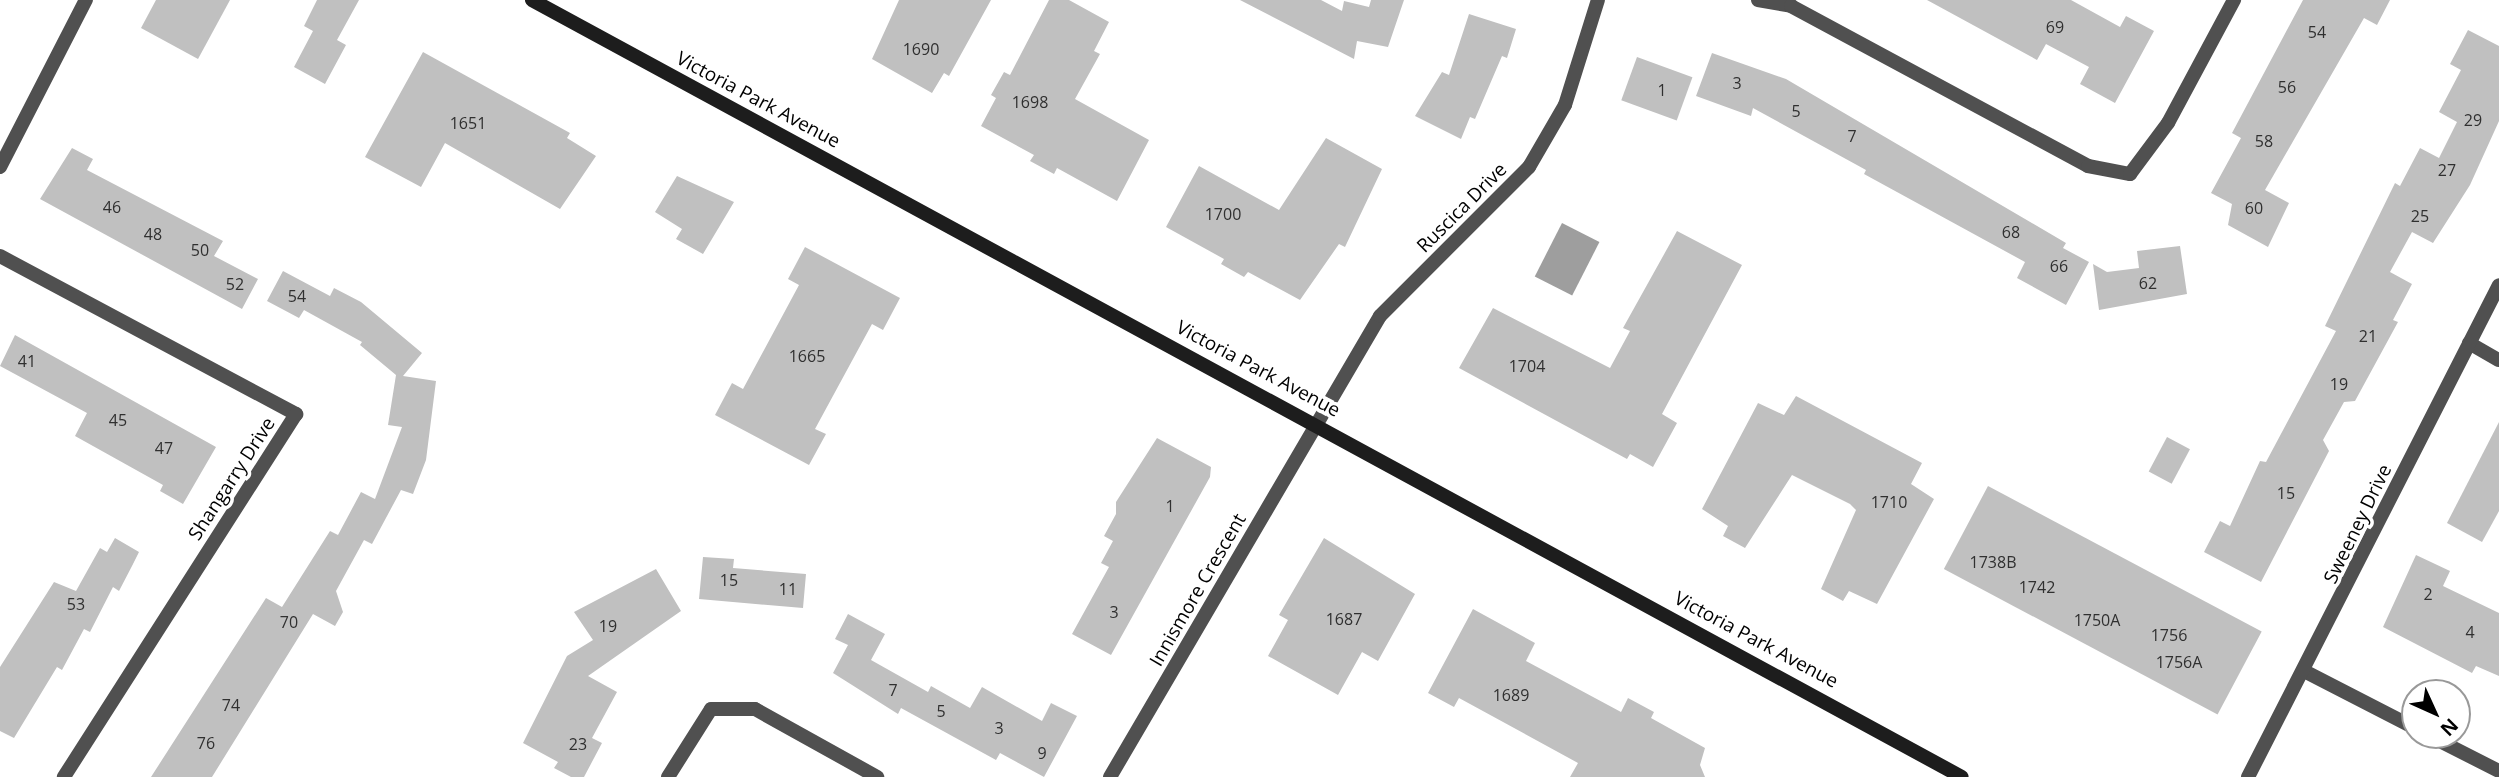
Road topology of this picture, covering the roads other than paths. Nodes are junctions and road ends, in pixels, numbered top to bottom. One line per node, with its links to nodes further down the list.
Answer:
1 (86, 0): 6 (street)
2 (533, 0): 11 (main road, Victoria Park Avenue)
3 (1598, 0): 11 (street, Ruscica Drive)
4 (1758, 0): 5 (street)
5 (2234, 0)
6 (0, 167)
7 (0, 256): 16 (street, Shangarry Drive)
8 (2499, 285): 9 (street, Sweeney Drive)
9 (2469, 343): 10 (street); 12 (street, Sweeney Drive)
10 (2499, 359)
11 (1316, 422): 19 (street, Innismore Crescent); 20 (main road, Victoria Park Avenue)
12 (2306, 672): 13 (street); 21 (street, Sweeney Drive)
13 (2401, 721)
14 (2456, 749): 15 (street)
15 (2499, 771)
16 (64, 777)
17 (668, 777): 18 (street)
18 (877, 777)
19 (1110, 777)
20 (1962, 777)
21 (2248, 777)

